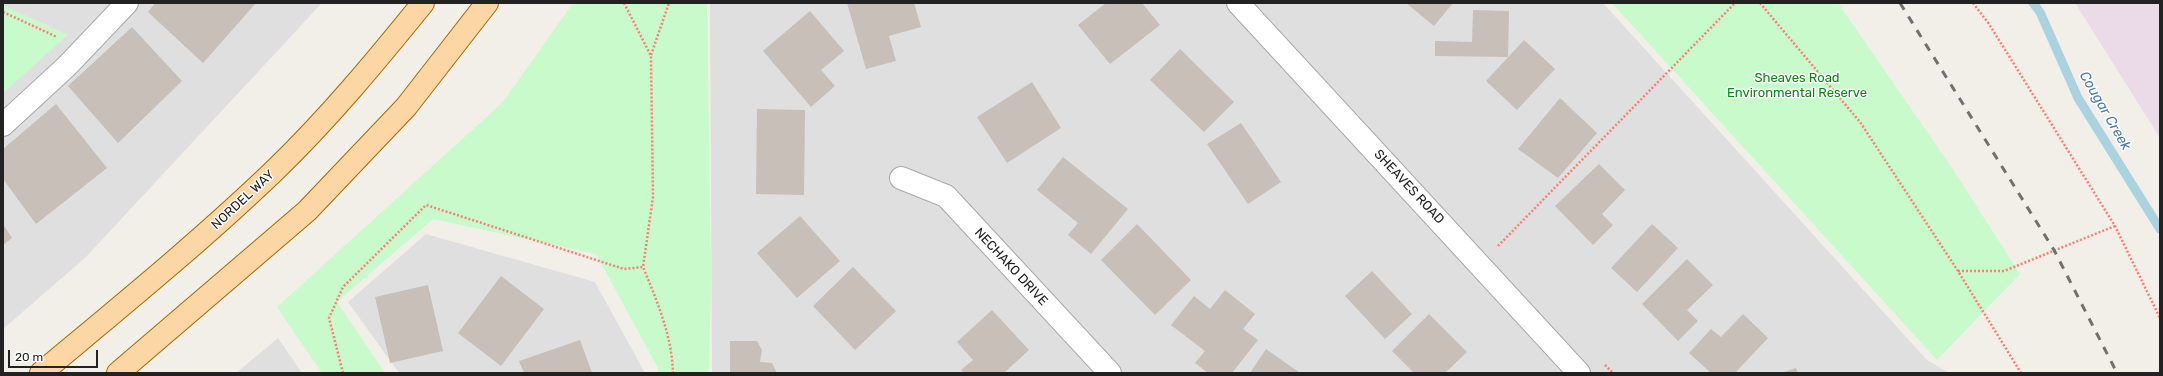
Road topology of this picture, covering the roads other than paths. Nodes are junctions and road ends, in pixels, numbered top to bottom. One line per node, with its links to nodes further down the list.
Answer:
1 (127, 3): 5 (street)
2 (423, 3): 8 (main road, NORDEL WAY)
3 (487, 3): 9 (main road)
4 (1238, 3): 10 (street, SHEAVES ROAD)
5 (3, 125)
6 (901, 178): 7 (street, NECHAKO DRIVE)
7 (1107, 372)
8 (41, 373)
9 (118, 373)
10 (1578, 373)

